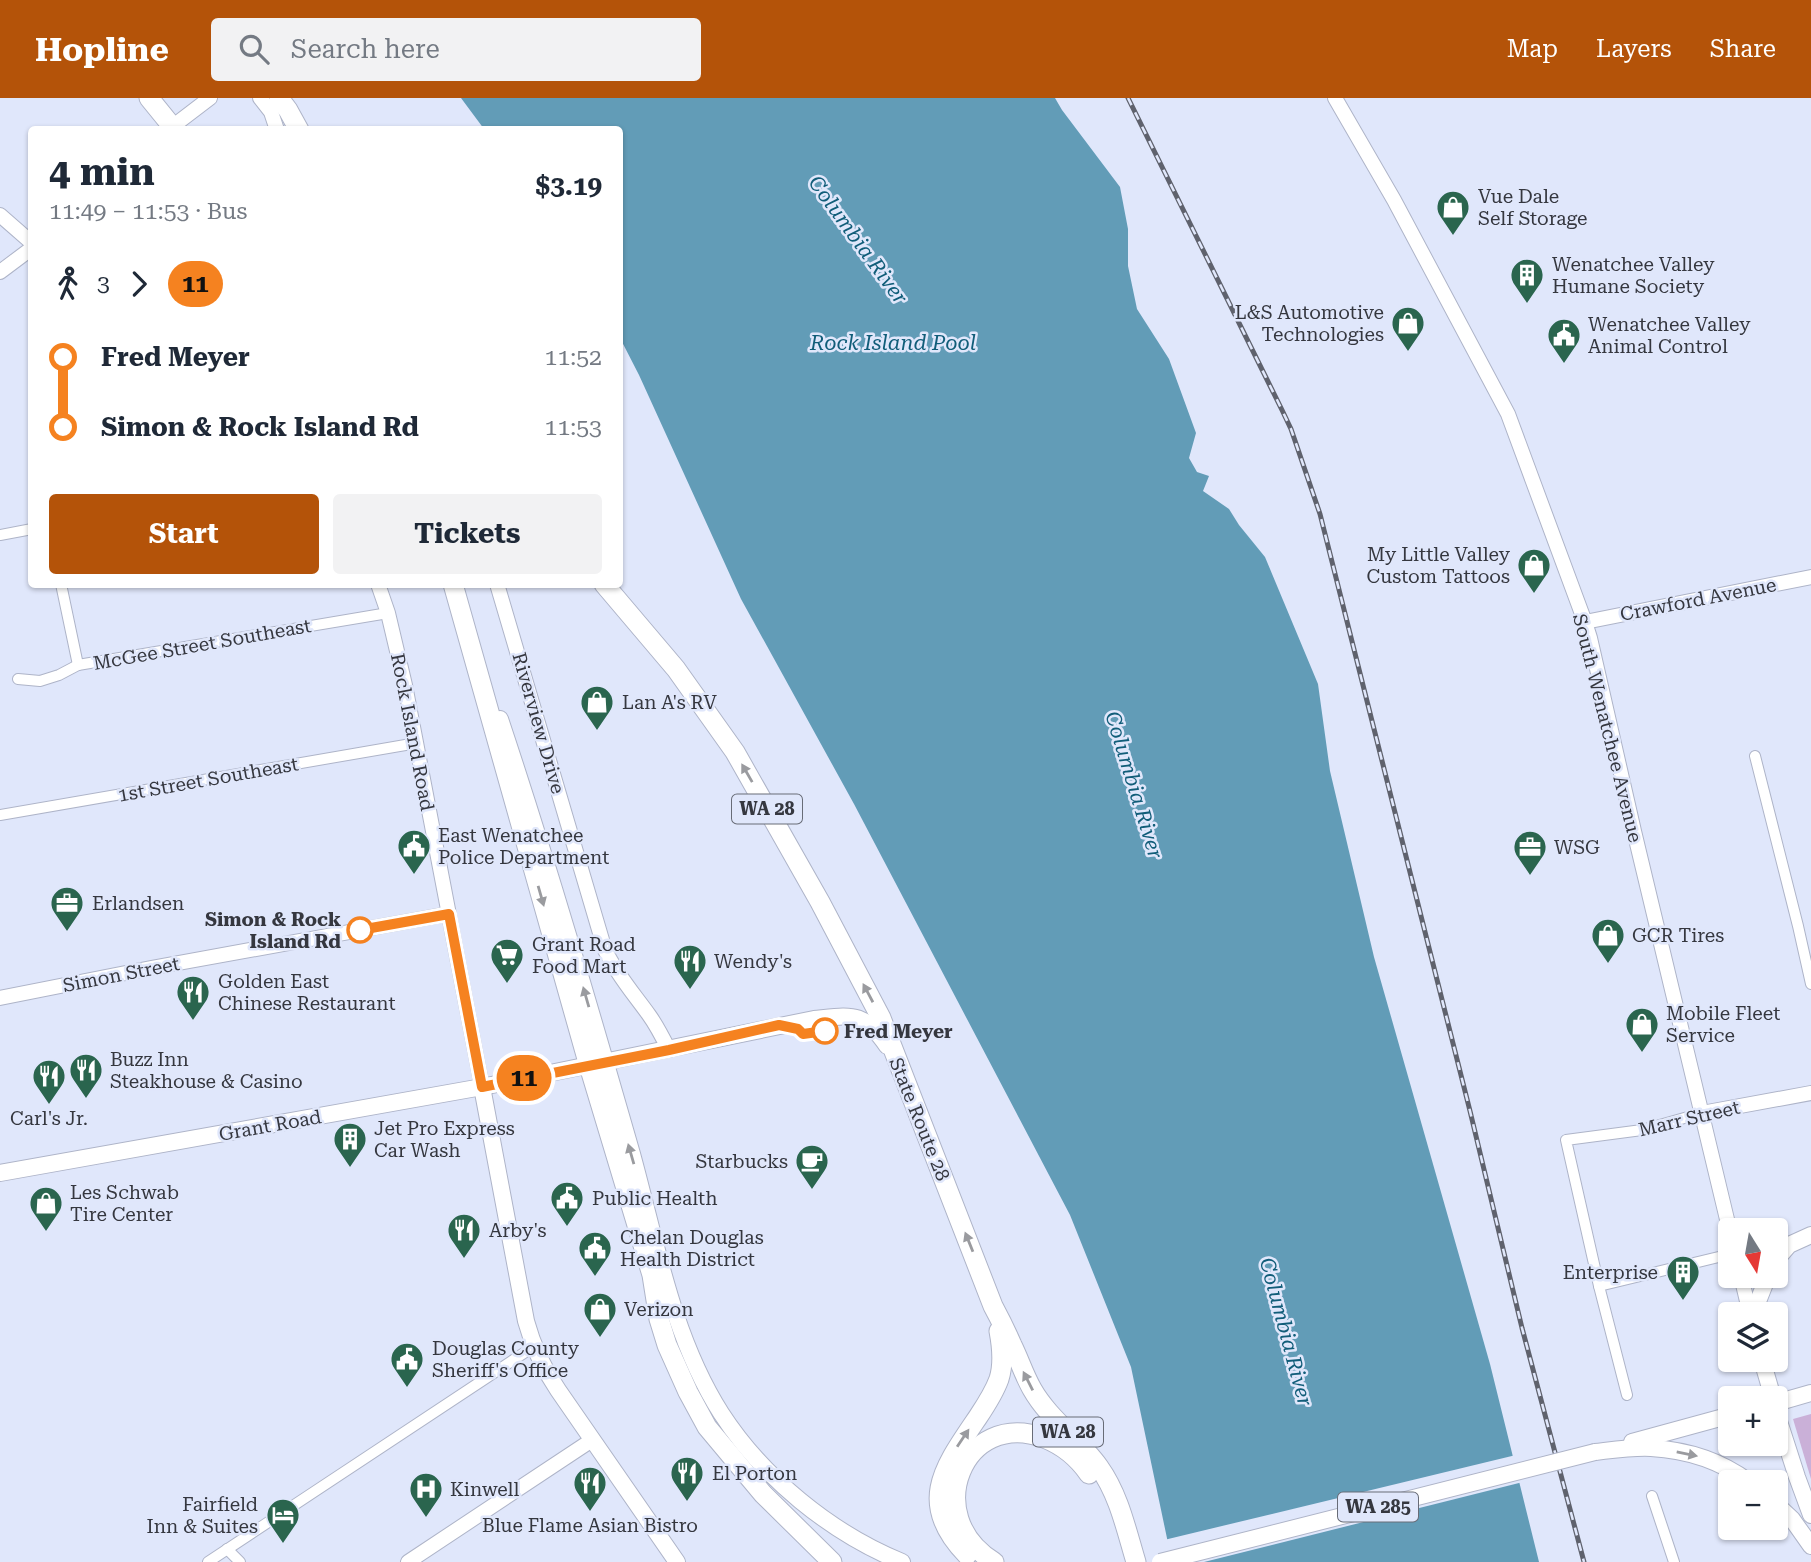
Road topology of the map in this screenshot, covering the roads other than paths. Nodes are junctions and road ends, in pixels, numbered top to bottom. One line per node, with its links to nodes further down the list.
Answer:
1 (149, 98): 6 (highway)
2 (210, 98): 7 (main road)
3 (260, 98): 8 (main road)
4 (1335, 98): 23 (main road, South Wenatchee Avenue)
5 (280, 102): 9 (highway)
6 (170, 126)
7 (175, 126)
8 (276, 126)
9 (296, 126)
10 (0, 215): 11 (main road)
11 (28, 242)
12 (28, 249): 13 (main road)
13 (0, 272)
14 (28, 530): 15 (street)
15 (0, 535)
16 (1811, 578): 23 (main road, Crawford Avenue)
17 (62, 588): 24 (street)
18 (379, 588): 22 (main road, Rock Island Road)
19 (454, 588): 34 (highway)
20 (498, 588): 32 (main road, Riverview Drive)
21 (607, 588): 33 (highway, State Route 28 / WA 28, one-way to 21)
22 (388, 613): 24 (street, McGee Street Southeast); 26 (main road, Rock Island Road)
23 (1585, 622): 37 (main road, South Wenatchee Avenue)
24 (78, 665): 25 (street, McGee Street Southeast)
25 (18, 679)
26 (417, 743): 28 (street, 1st Street Southeast); 29 (main road, Rock Island Road)
27 (1755, 757): 30 (street)
28 (0, 816)
29 (449, 914): 31 (main road, Simon Street); 35 (main road, Rock Island Road)
30 (1811, 984)
31 (0, 998)
32 (669, 1050): 33 (main road, Grant Road); 34 (main road, Grant Road)
33 (895, 1056): 44 (highway, State Route 28 / WA 28, one-way to 33)
34 (597, 1064): 35 (main road, Grant Road); 55 (main road, one-way to 34); 55 (highway)
35 (482, 1087): 38 (main road, Grant Road); 45 (main road)
36 (1811, 1093): 37 (main road, Marr Street)
37 (1702, 1113): 39 (main road, South Wenatchee Avenue); 43 (street, Marr Street)
38 (0, 1173)
39 (1727, 1218)
40 (1811, 1236): 41 (main road)
41 (1788, 1246)
42 (1718, 1257): 43 (street)
43 (1599, 1286): 47 (street)
44 (993, 1306): 67 (highway, one-way to 44); 70 (highway, State Route 28 / WA 28, one-way to 44)
45 (533, 1348): 50 (main road); 59 (street)
46 (1810, 1394): 48 (main road)
47 (1627, 1395)
48 (1788, 1400)
49 (1718, 1419): 52 (main road, WA 285)
50 (592, 1440): 62 (main road); 63 (main road)
51 (1788, 1450): 57 (main road)
52 (1595, 1452): 53 (main road, one-way to 53); 71 (main road, WA 285, bridge)
53 (1730, 1470)
54 (1653, 1496): 72 (street)
55 (783, 1498): 64 (highway); 65 (main road); 66 (main road)
56 (1788, 1515): 58 (main road)
57 (1811, 1515)
58 (1811, 1546)
59 (227, 1549): 60 (street); 61 (street)
60 (208, 1562)
61 (240, 1562)
62 (408, 1562)
63 (677, 1562)
64 (832, 1562)
65 (879, 1562)
66 (902, 1562)
67 (975, 1562)
68 (993, 1562): 69 (highway)
69 (1122, 1562)
70 (1136, 1562)
71 (1160, 1562)
72 (1674, 1562)

